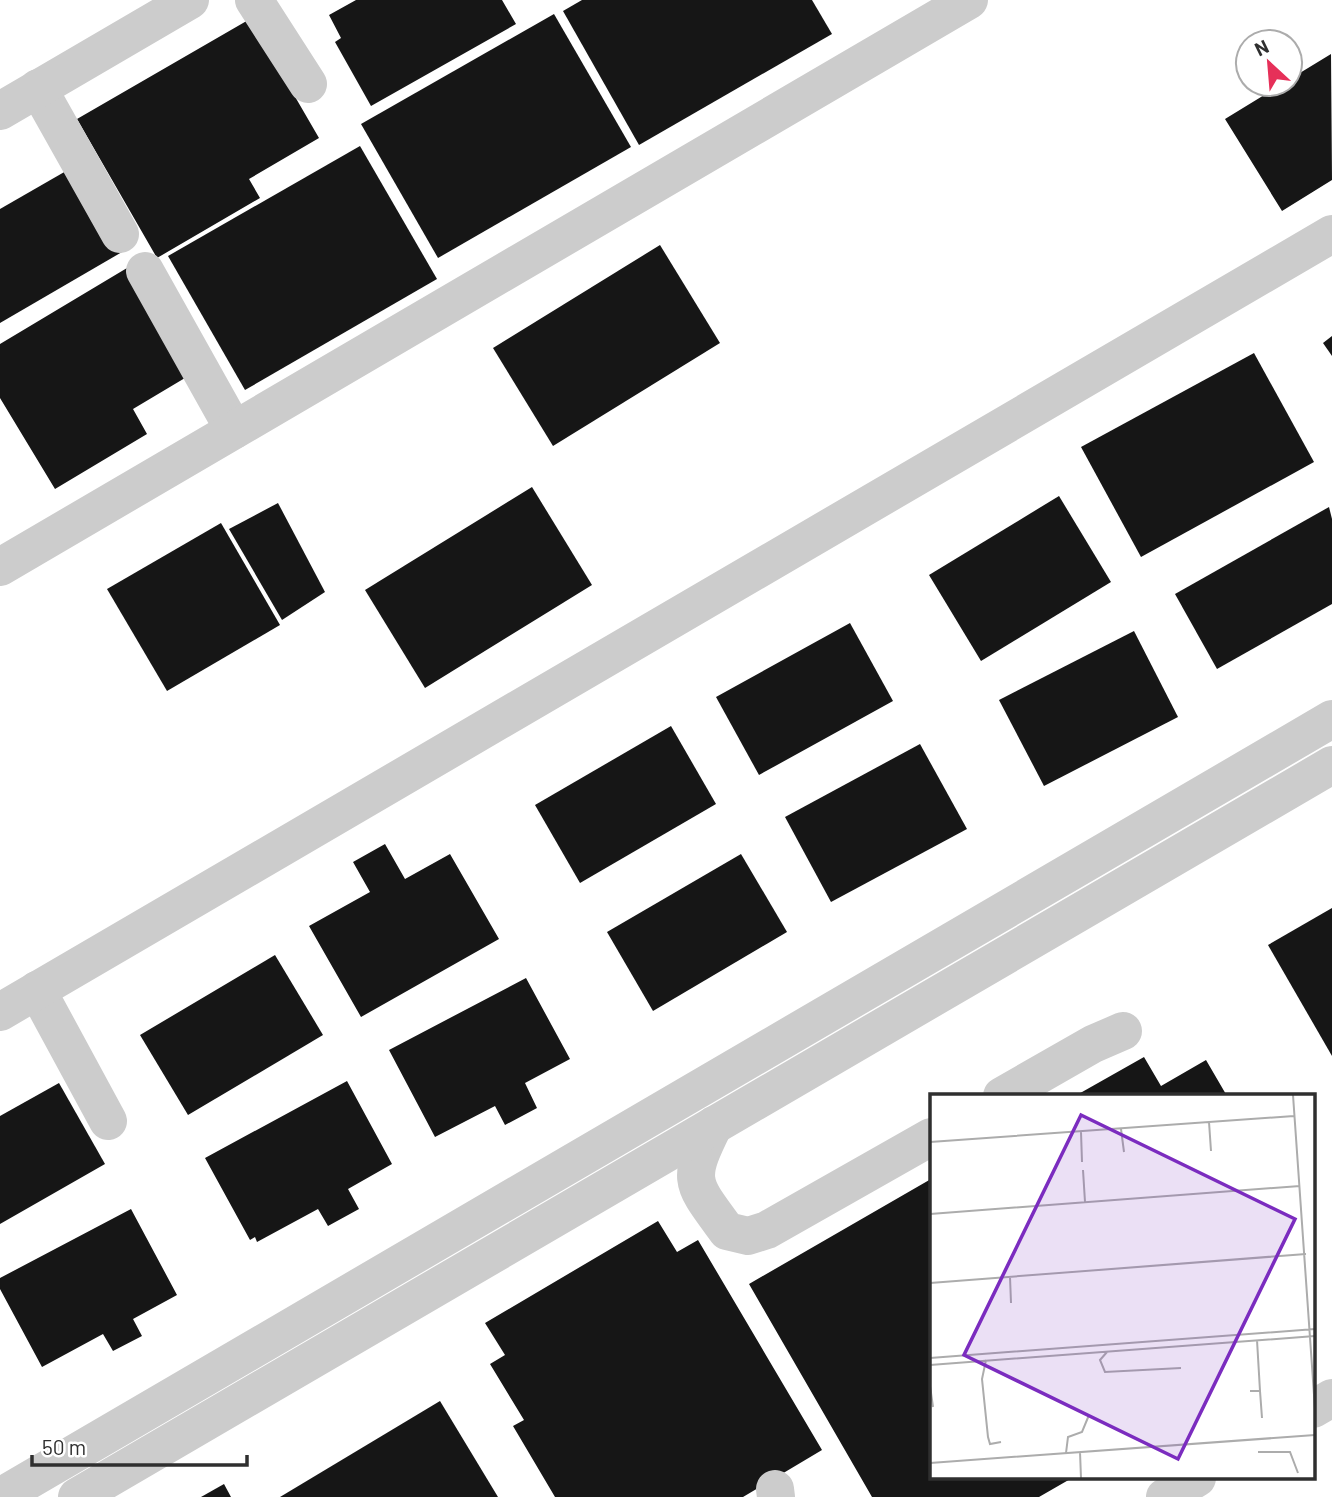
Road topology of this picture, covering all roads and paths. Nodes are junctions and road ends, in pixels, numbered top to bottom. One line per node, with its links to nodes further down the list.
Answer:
1 (190, 0): 5 (street)
2 (254, 0): 4 (street)
3 (969, 0): 10 (street)
4 (308, 84)
5 (38, 88): 6 (street); 7 (street)
6 (0, 111)
7 (120, 234)
8 (1332, 234): 14 (street)
9 (145, 271): 10 (street)
10 (234, 430): 11 (street)
11 (0, 567)
12 (1332, 719): 25 (street)
13 (1332, 765): 19 (street)
14 (37, 990): 15 (street); 18 (street)
15 (0, 1012)
16 (1123, 1031): 17 (street)
17 (1006, 1094)
18 (108, 1121)
19 (714, 1125): 20 (street); 24 (street)
20 (930, 1138)
21 (1332, 1398): 22 (street)
22 (1314, 1408)
23 (1194, 1480): 27 (street)
24 (125, 1484): 26 (street)
25 (0, 1497)
26 (77, 1497)
27 (1165, 1497)

